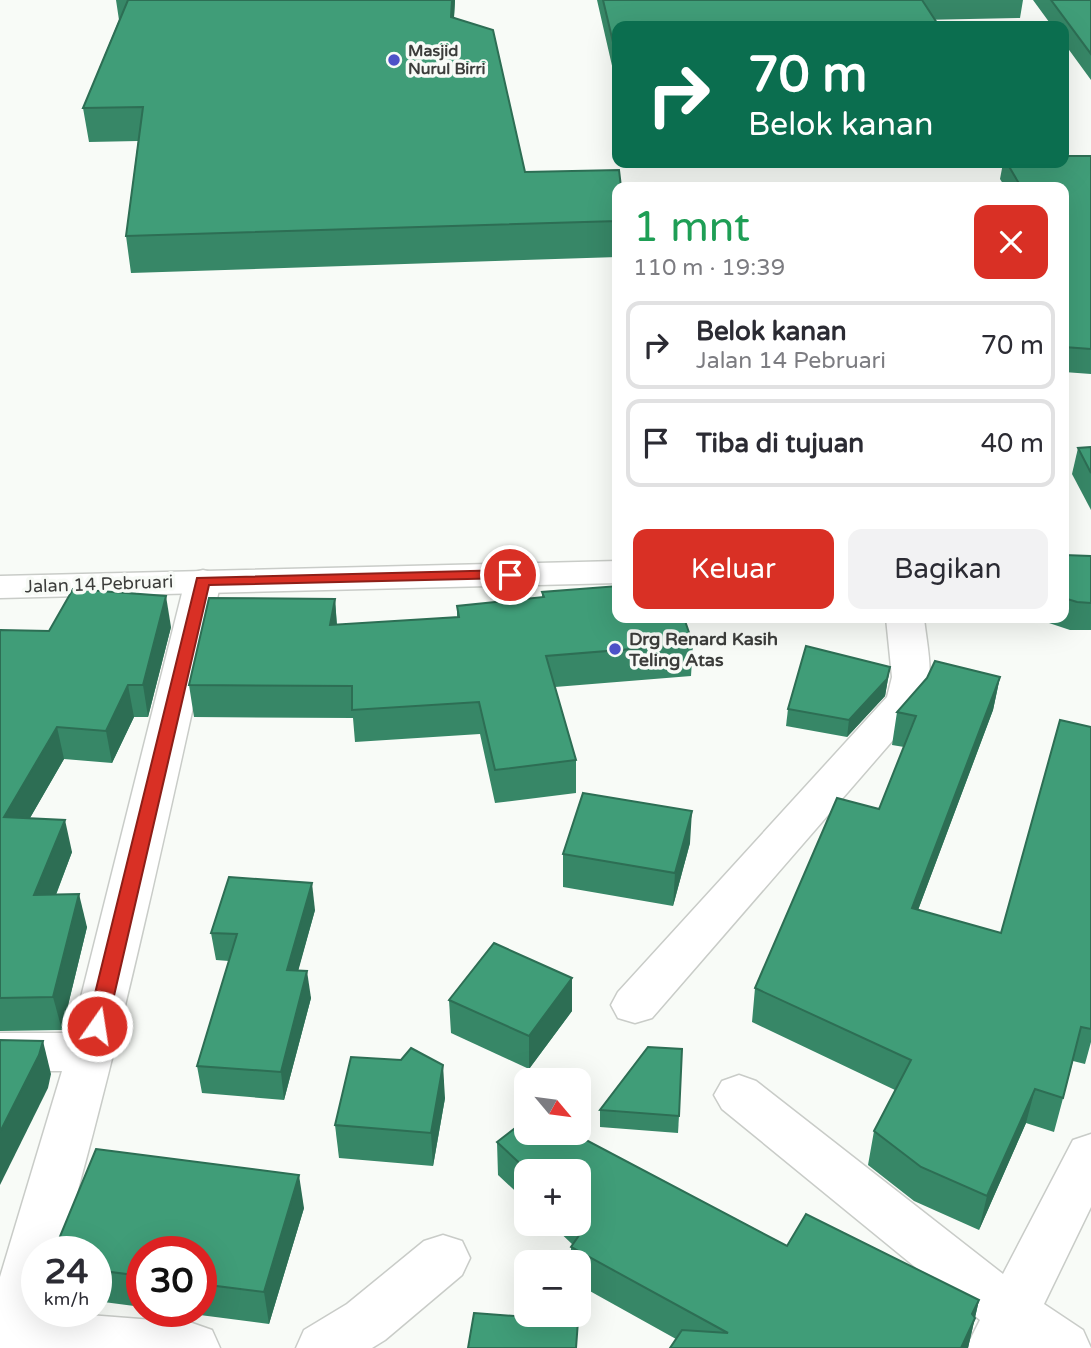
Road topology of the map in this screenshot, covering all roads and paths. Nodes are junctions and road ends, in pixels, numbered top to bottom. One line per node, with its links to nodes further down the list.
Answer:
1 (612, 572): 2 (street, Jalan 14 Pebruari)
2 (203, 581): 3 (street, Jalan 14 Pebruari); 7 (street)
3 (0, 587)
4 (906, 623): 5 (street)
5 (635, 1005)
6 (0, 1052): 7 (street)
7 (91, 1052): 12 (street)
8 (739, 1095): 11 (street)
9 (1091, 1155): 11 (street)
10 (443, 1258): 14 (street)
11 (1003, 1330): 15 (street)
12 (9, 1340): 13 (street)
13 (191, 1348)
14 (324, 1348)
15 (1063, 1348)

